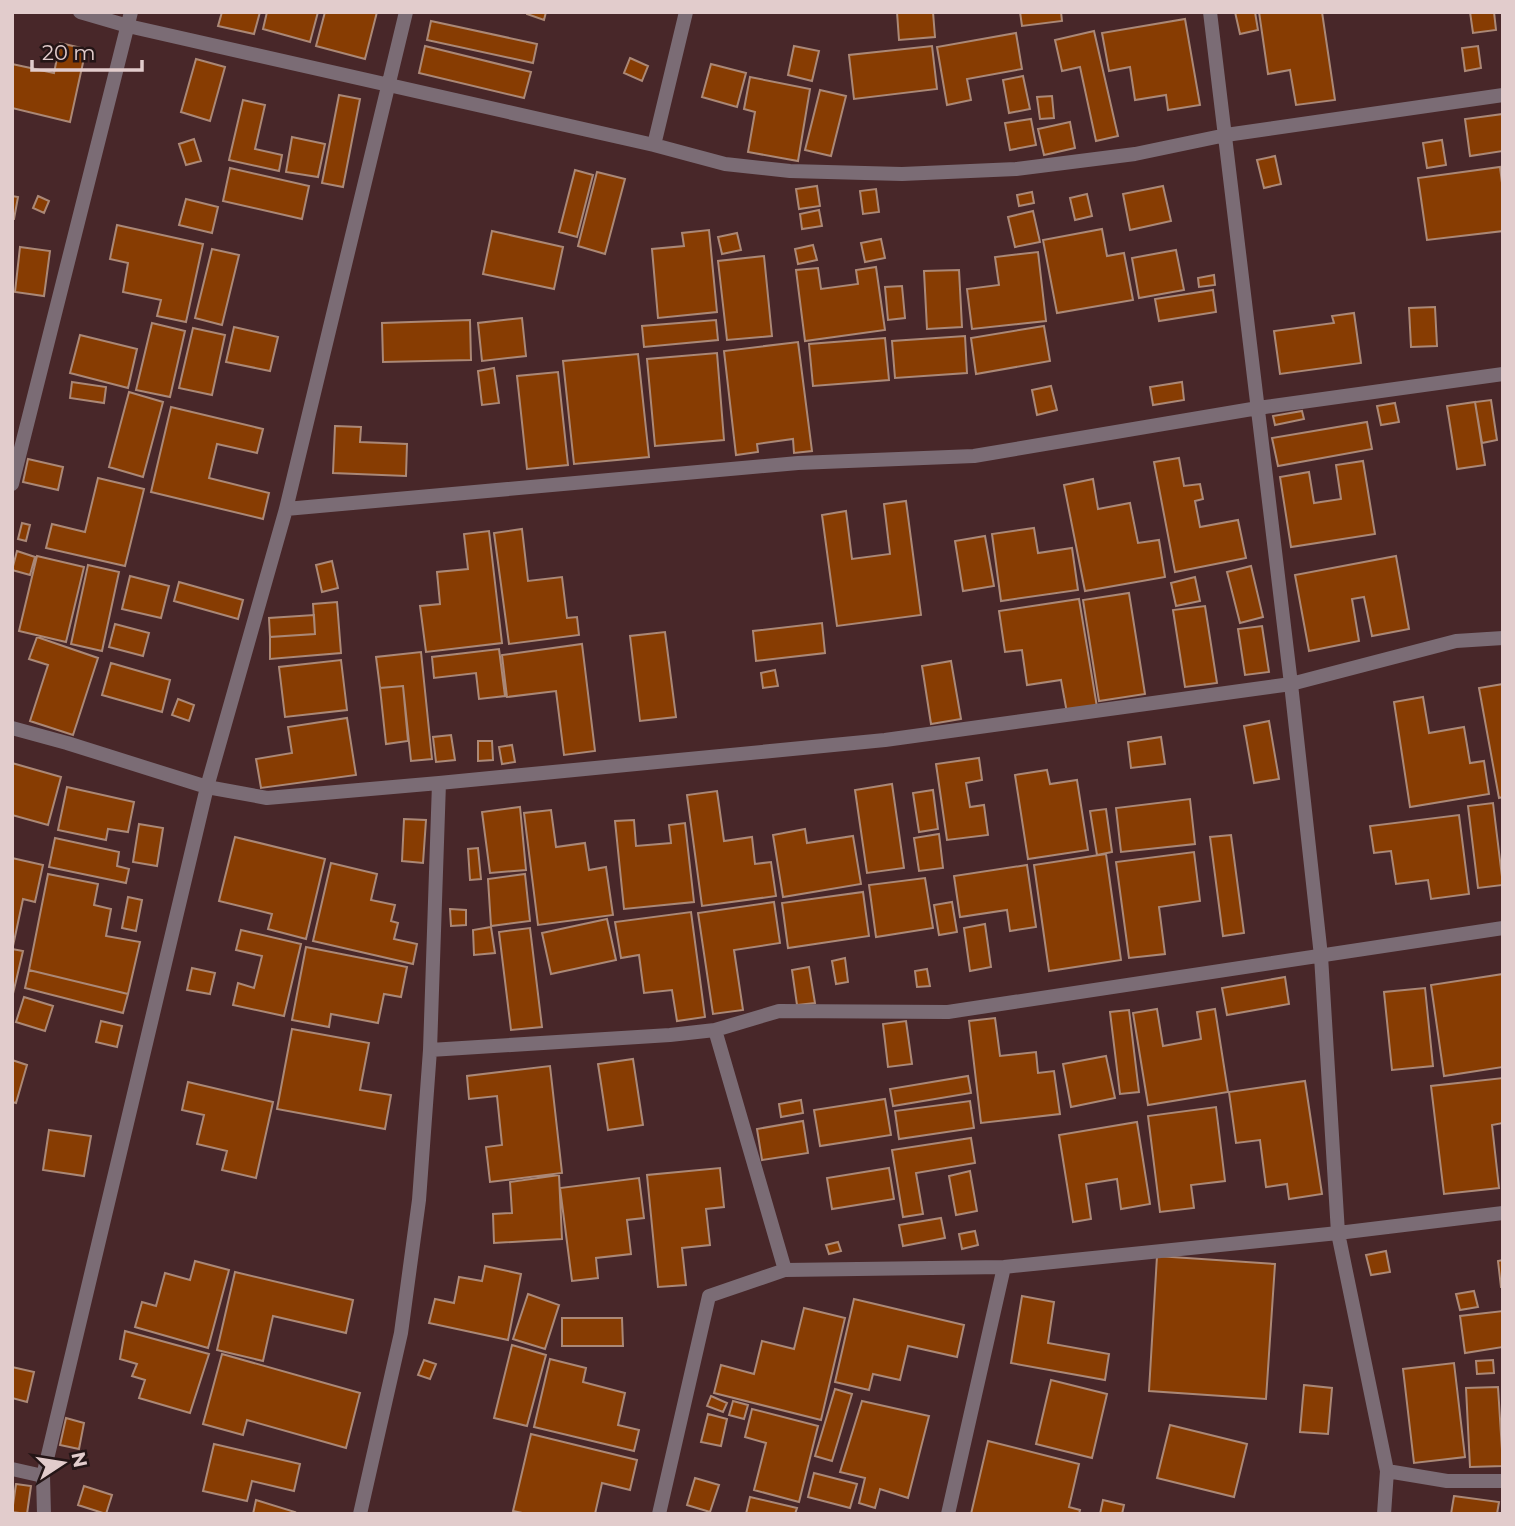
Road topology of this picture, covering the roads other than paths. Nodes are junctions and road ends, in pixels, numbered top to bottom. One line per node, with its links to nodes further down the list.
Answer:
1 (80, 12): 5 (street)
2 (406, 12): 6 (street)
3 (686, 12): 9 (street)
4 (1210, 12): 8 (street)
5 (129, 19): 6 (street); 12 (street)
6 (389, 85): 9 (street); 13 (street)
7 (1503, 95): 8 (street)
8 (1226, 135): 9 (street); 11 (street)
9 (654, 145)
10 (1503, 374): 11 (street)
11 (1258, 408): 13 (street); 15 (street)
12 (12, 485)
13 (286, 509): 18 (street)
14 (1503, 638): 15 (street)
15 (1291, 684): 17 (street); 20 (street)
16 (12, 728): 18 (street)
17 (439, 783): 18 (street); 22 (street)
18 (207, 787): 29 (street)
19 (1503, 928): 20 (street)
20 (1321, 956): 21 (street); 24 (street)
21 (715, 1030): 22 (street); 26 (street)
22 (430, 1050): 32 (street)
23 (1503, 1213): 24 (street)
24 (1338, 1233): 25 (street); 28 (street)
25 (1004, 1267): 26 (street); 34 (street)
26 (785, 1270): 33 (street)
27 (12, 1469): 29 (street)
28 (1387, 1471): 30 (street); 35 (street)
29 (43, 1475): 31 (street)
30 (1503, 1481)
31 (44, 1514)
32 (360, 1514)
33 (659, 1514)
34 (948, 1514)
35 (1384, 1514)

